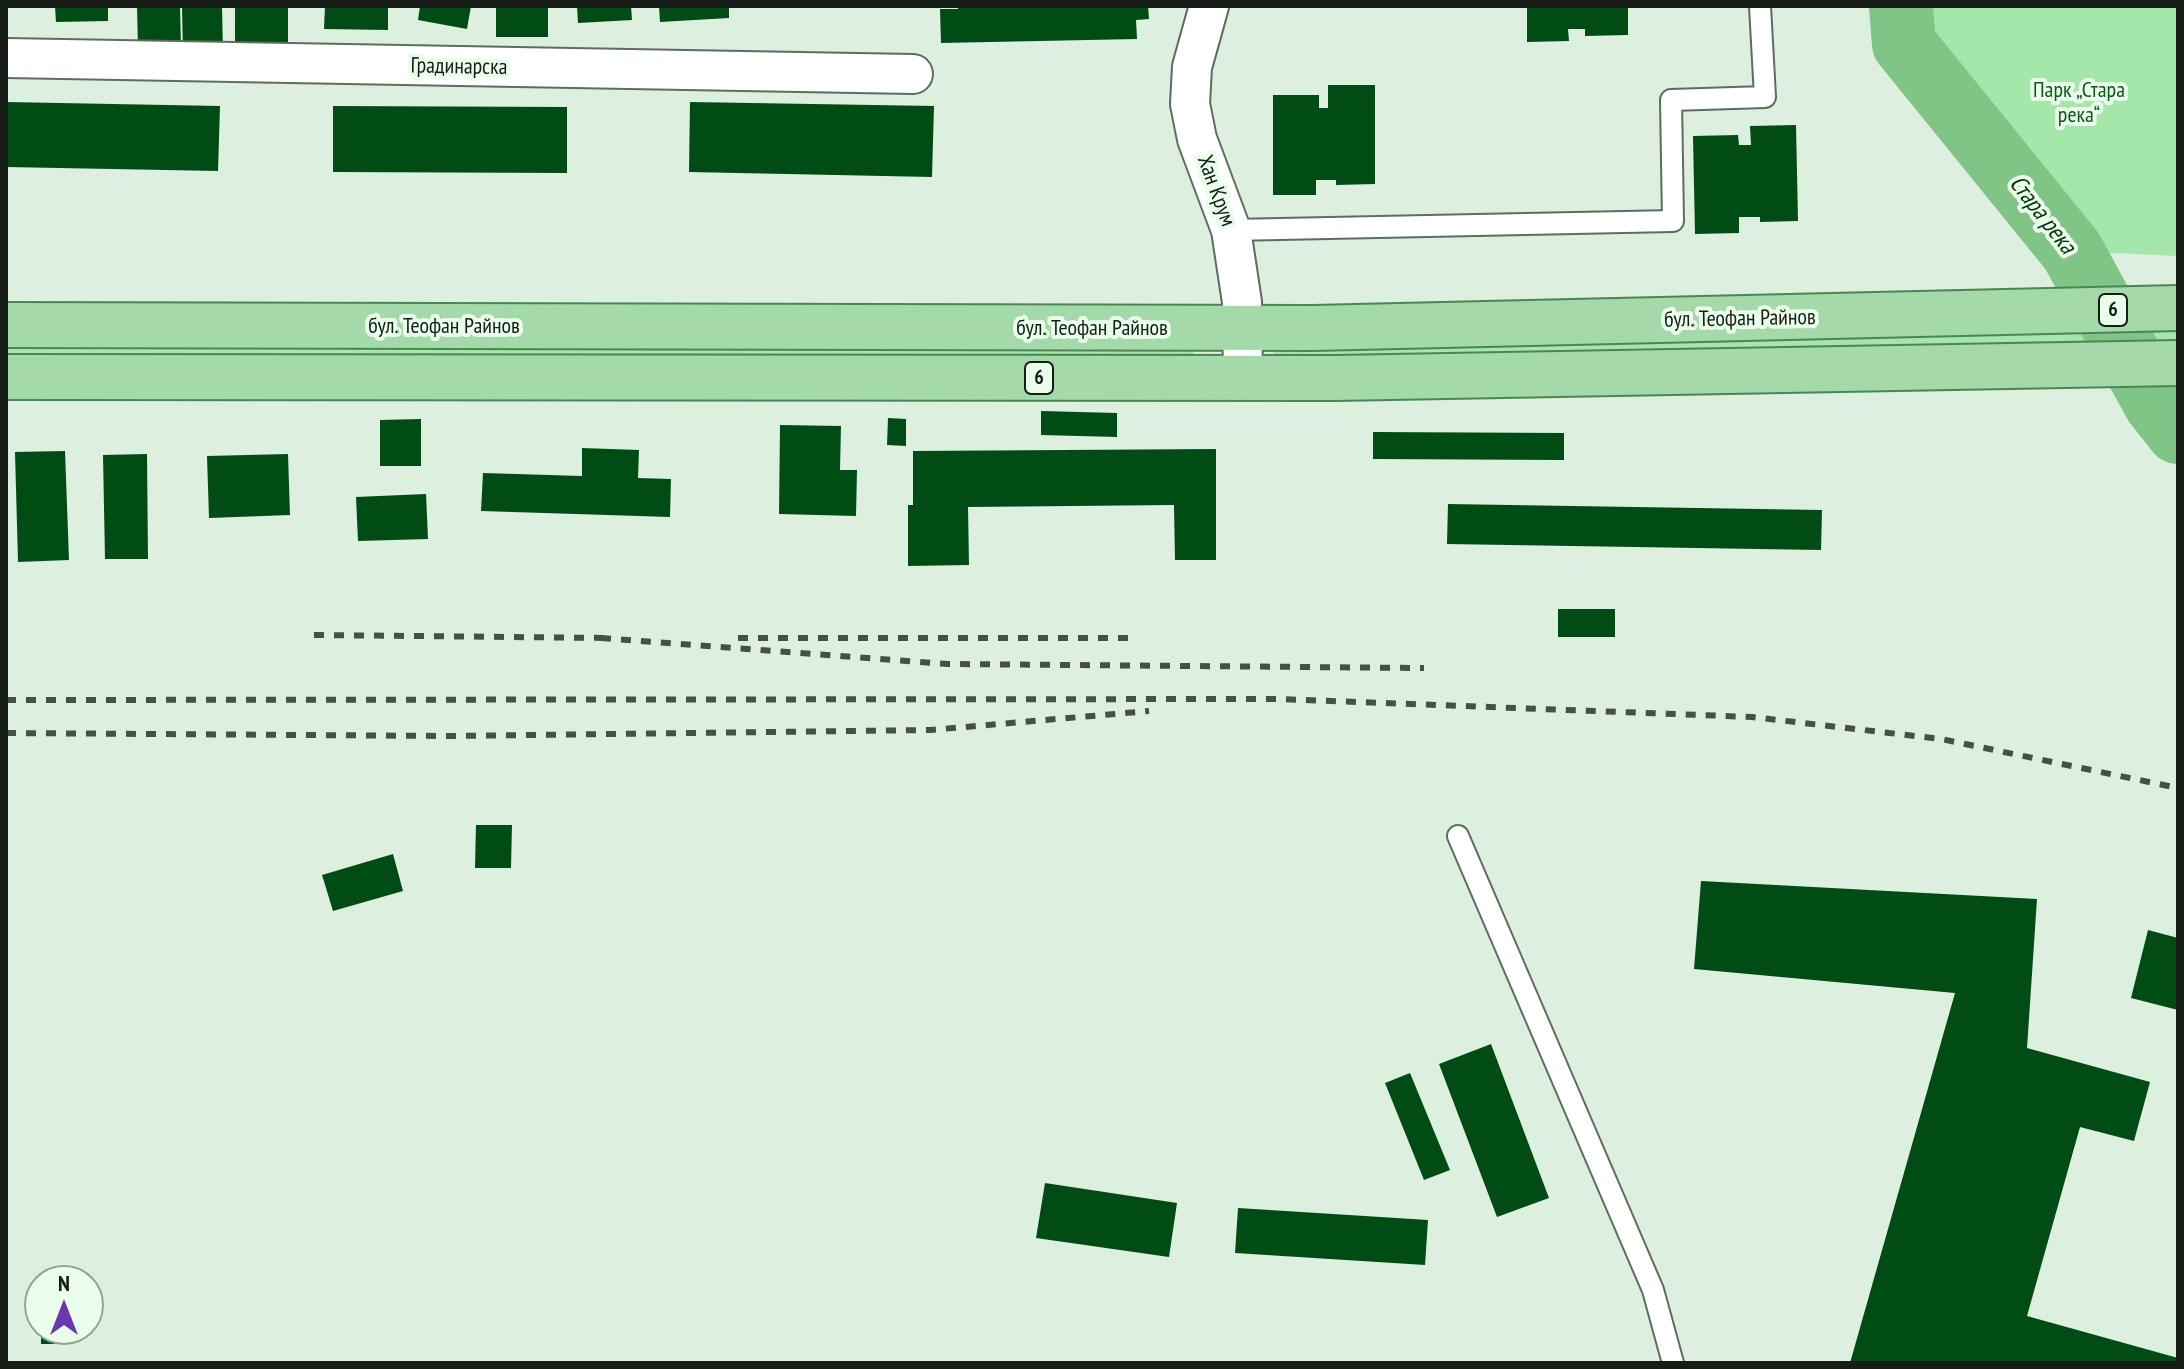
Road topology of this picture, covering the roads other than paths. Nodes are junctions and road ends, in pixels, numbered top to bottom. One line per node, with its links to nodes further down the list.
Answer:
1 (1209, 6): 5 (street, Хан Крум)
2 (1760, 6): 5 (lane)
3 (6, 58): 4 (street, Градинарска)
4 (913, 74)
5 (1231, 230): 8 (street, Хан Крум)
6 (2177, 308): 8 (main road, бул. Теофан Райнов / 6)
7 (6, 325): 8 (main road, бул. Теофан Райнов / 6)
8 (1242, 328): 11 (street, Хан Крум)
9 (2178, 363): 11 (main road, 6)
10 (6, 377): 11 (main road, 6)
11 (1243, 379)
12 (1458, 836): 13 (lane)
13 (1673, 1363)

